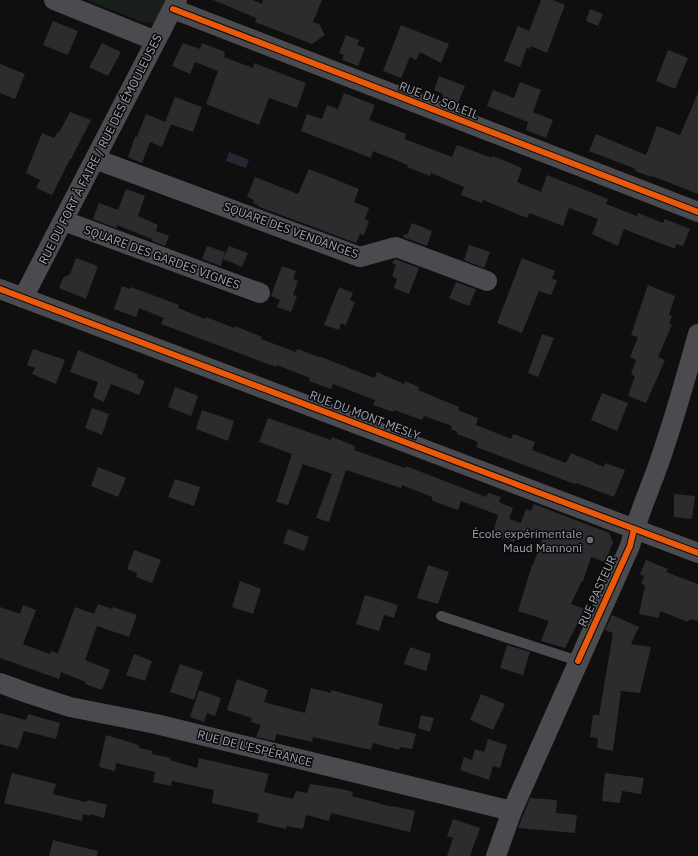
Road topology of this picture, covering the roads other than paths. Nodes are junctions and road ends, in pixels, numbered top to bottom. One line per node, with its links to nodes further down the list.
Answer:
1 (54, 0): 3 (street)
2 (175, 4): 3 (street, RUE DU FORT À FAIRE / RUE DES ÉMOULEUSES); 5 (street, RUE DU SOLEIL)
3 (156, 41): 4 (street, RUE DU FORT À FAIRE / RUE DES ÉMOULEUSES)
4 (95, 159): 6 (street, RUE DU FORT À FAIRE / RUE DES ÉMOULEUSES); 7 (street, SQUARE DES VENDANGES)
5 (698, 212)
6 (64, 221): 9 (street, SQUARE DES GARDES VIGNES); 10 (street, RUE DU FORT À FAIRE / RUE DES ÉMOULEUSES)
7 (487, 281)
8 (0, 289): 10 (street, RUE DU MONT MESLY)
9 (260, 293)
10 (23, 298): 12 (street, RUE DU MONT MESLY)
11 (698, 334): 12 (street, RUE PASTEUR)
12 (634, 529): 13 (street, RUE DU MONT MESLY); 15 (street, RUE PASTEUR)
13 (698, 554)
14 (441, 616): 15 (lane)
15 (578, 661): 17 (street, RUE PASTEUR)
16 (0, 683): 17 (street, RUE DE L'ESPÉRANCE)
17 (512, 811): 18 (street, RUE PASTEUR)
18 (496, 856)

